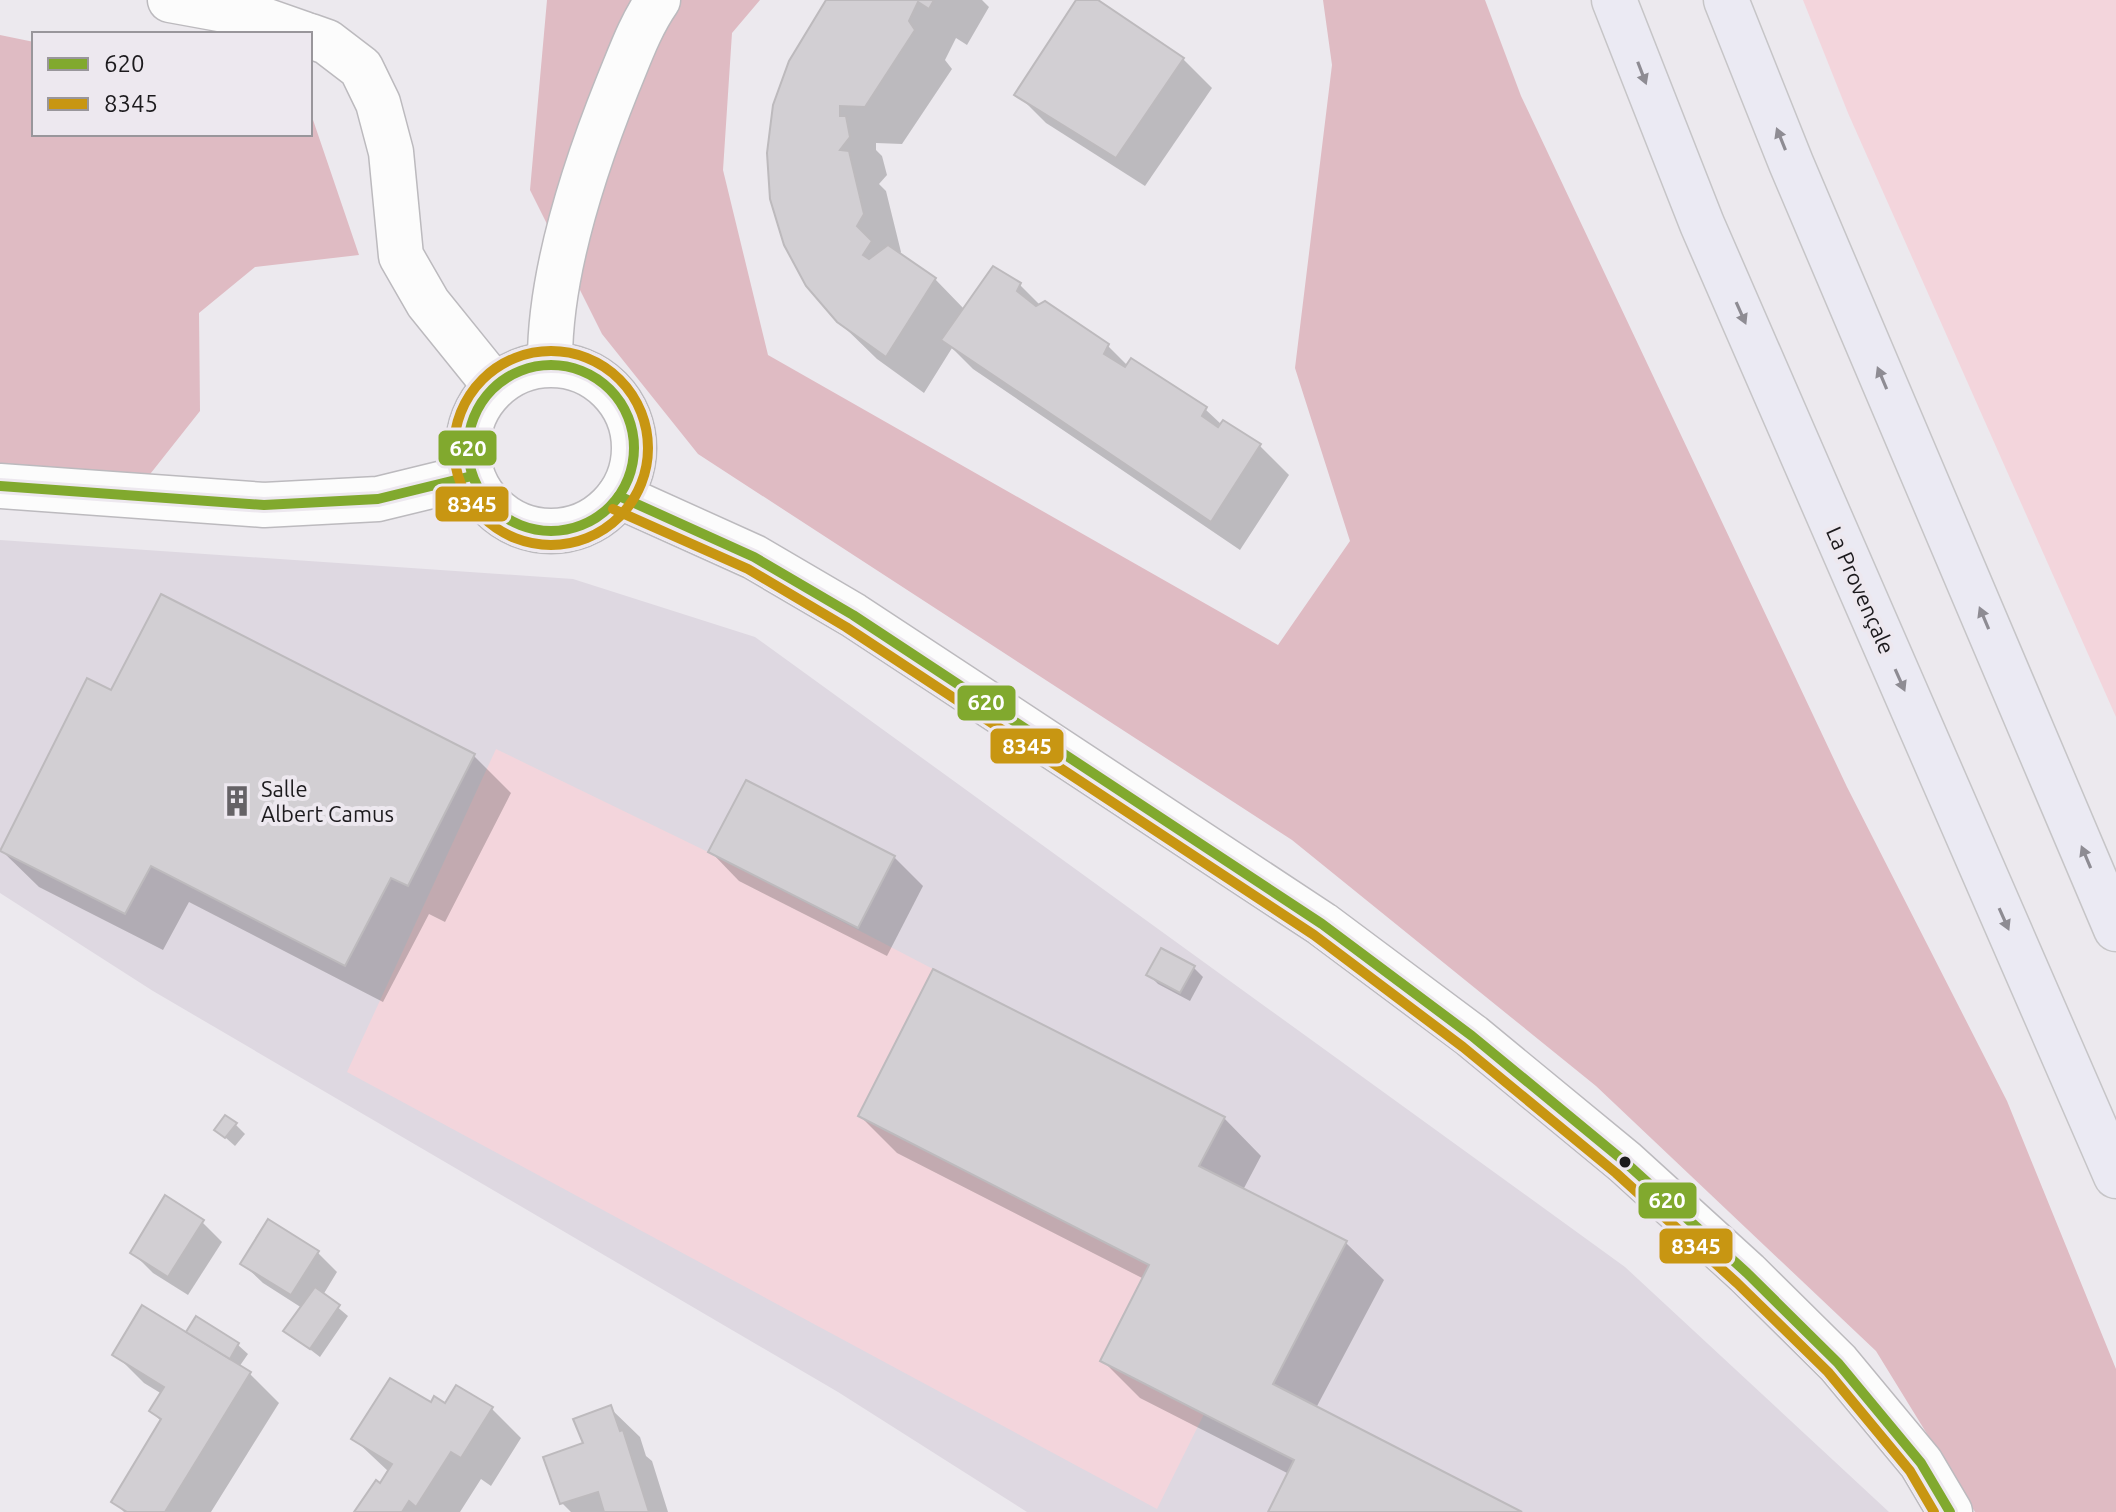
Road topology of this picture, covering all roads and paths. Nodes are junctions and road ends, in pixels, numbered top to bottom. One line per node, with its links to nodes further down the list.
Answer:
1 (170, 0): 5 (street)
2 (658, 0): 7 (street)
3 (1614, 0): 13 (highway, La Provençale, one-way to 13)
4 (1726, 0): 12 (highway, one-way to 4)
5 (298, 32)
6 (312, 37): 8 (street)
7 (550, 364): 8 (street); 11 (street)
8 (495, 386): 9 (street)
9 (472, 476): 10 (street); 11 (street)
10 (0, 486)
11 (619, 496): 14 (street)
12 (2116, 929)
13 (2116, 1176)
14 (1950, 1512)

